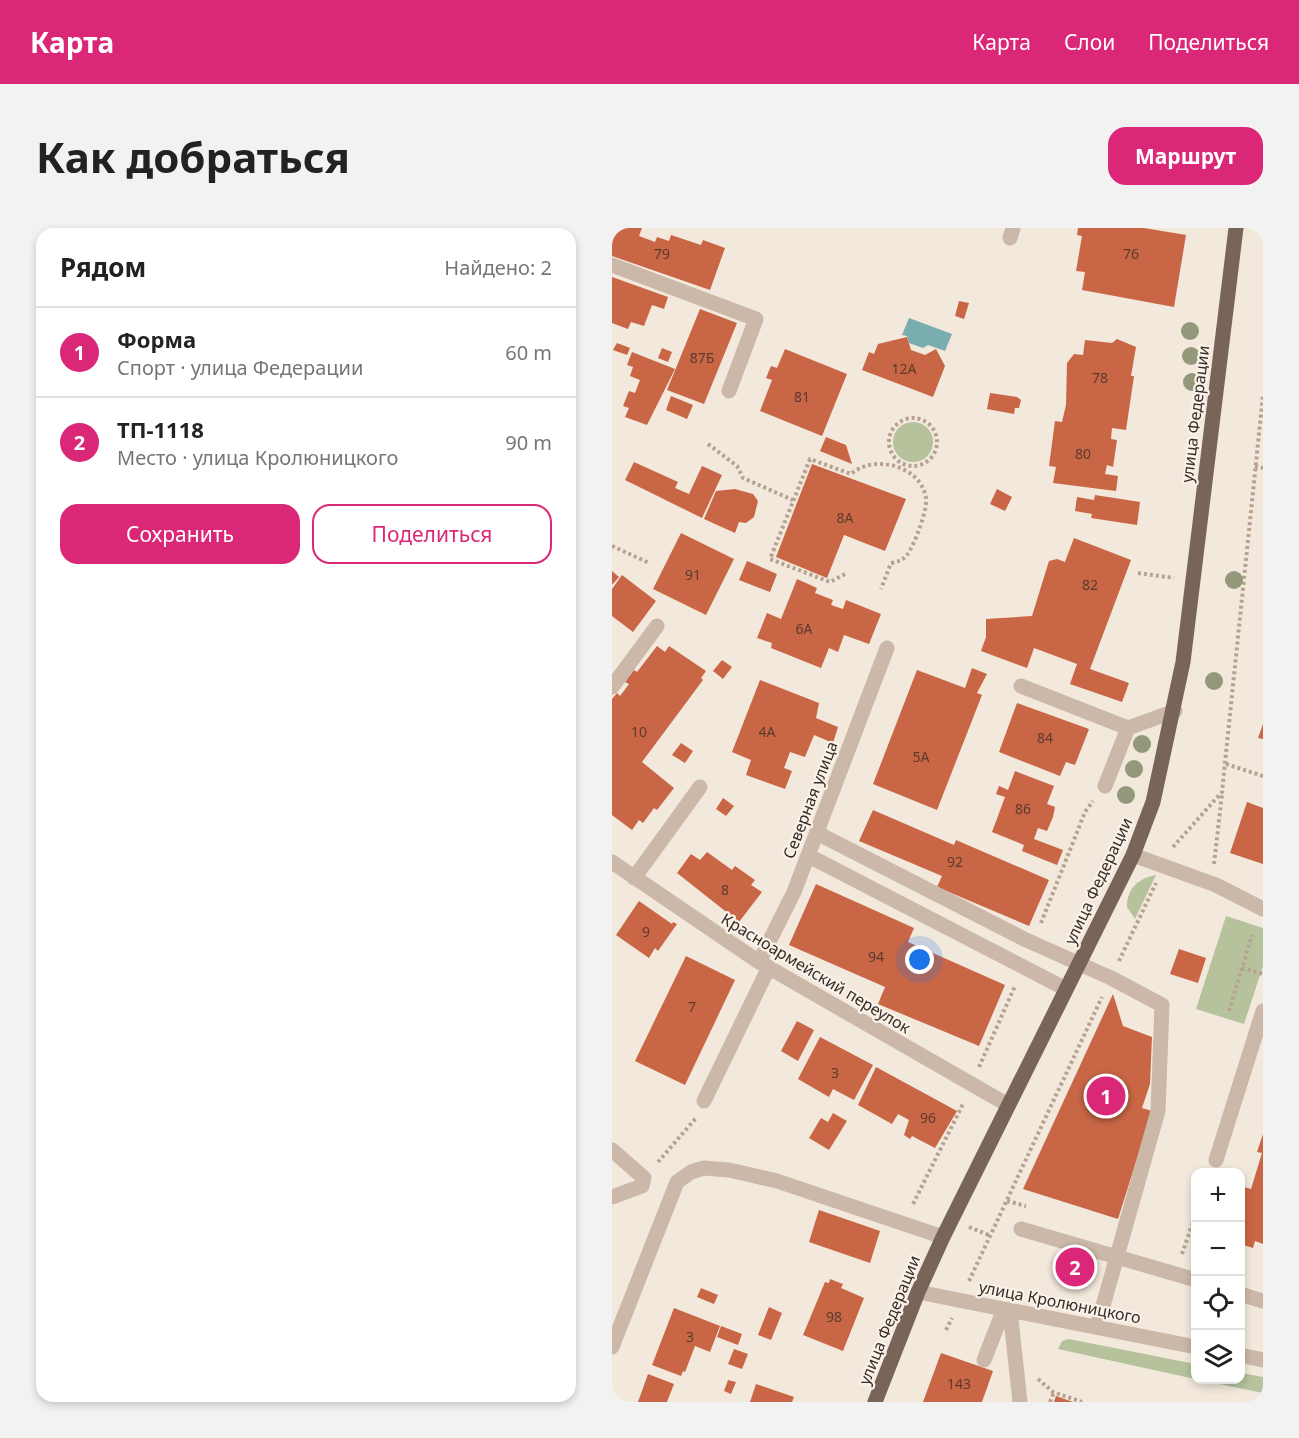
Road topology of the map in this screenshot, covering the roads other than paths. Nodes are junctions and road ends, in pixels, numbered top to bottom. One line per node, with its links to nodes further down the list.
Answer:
1 (1236, 228): 8 (main road, улица Федерации)
2 (612, 265): 3 (street)
3 (729, 391)
4 (657, 626): 7 (street)
5 (887, 648): 12 (street, Северная улица)
6 (1021, 686): 9 (street)
7 (612, 687)
8 (1175, 711): 9 (street); 13 (main road, улица Федерации)
9 (1128, 728): 10 (street)
10 (1105, 786)
11 (700, 787): 16 (street)
12 (817, 833): 14 (street, Северная улица); 18 (street)
13 (1133, 855): 17 (street); 18 (main road, улица Федерации)
14 (809, 856): 19 (street, Северная улица); 20 (street)
15 (612, 862): 16 (street, Красноармейский переулок)
16 (634, 878): 19 (street, Красноармейский переулок)
17 (1263, 909)
18 (1080, 962): 20 (main road, улица Федерации); 29 (street)
19 (764, 964): 22 (street, Северная улица); 23 (street, Красноармейский переулок)
20 (1066, 989): 23 (main road, улица Федерации)
21 (1263, 1011): 25 (street)
22 (704, 1101)
23 (1008, 1105): 28 (main road, улица Федерации)
24 (612, 1150): 26 (street)
25 (1216, 1160)
26 (612, 1197)
27 (1021, 1229): 29 (street)
28 (943, 1237): 31 (main road, улица Федерации); 37 (street)
29 (1117, 1257): 30 (street); 35 (street)
30 (1191, 1279)
31 (918, 1292): 34 (street, улица Кролюницкого); 41 (main road, улица Федерации)
32 (1245, 1295): 33 (street)
33 (1263, 1300)
34 (1007, 1310): 35 (street, улица Кролюницкого); 39 (street); 42 (street)
35 (1097, 1328): 36 (street, улица Кролюницкого)
36 (1191, 1346)
37 (612, 1347)
38 (1245, 1356): 40 (street)
39 (984, 1360)
40 (1263, 1360)
41 (875, 1402)
42 (1020, 1402)

